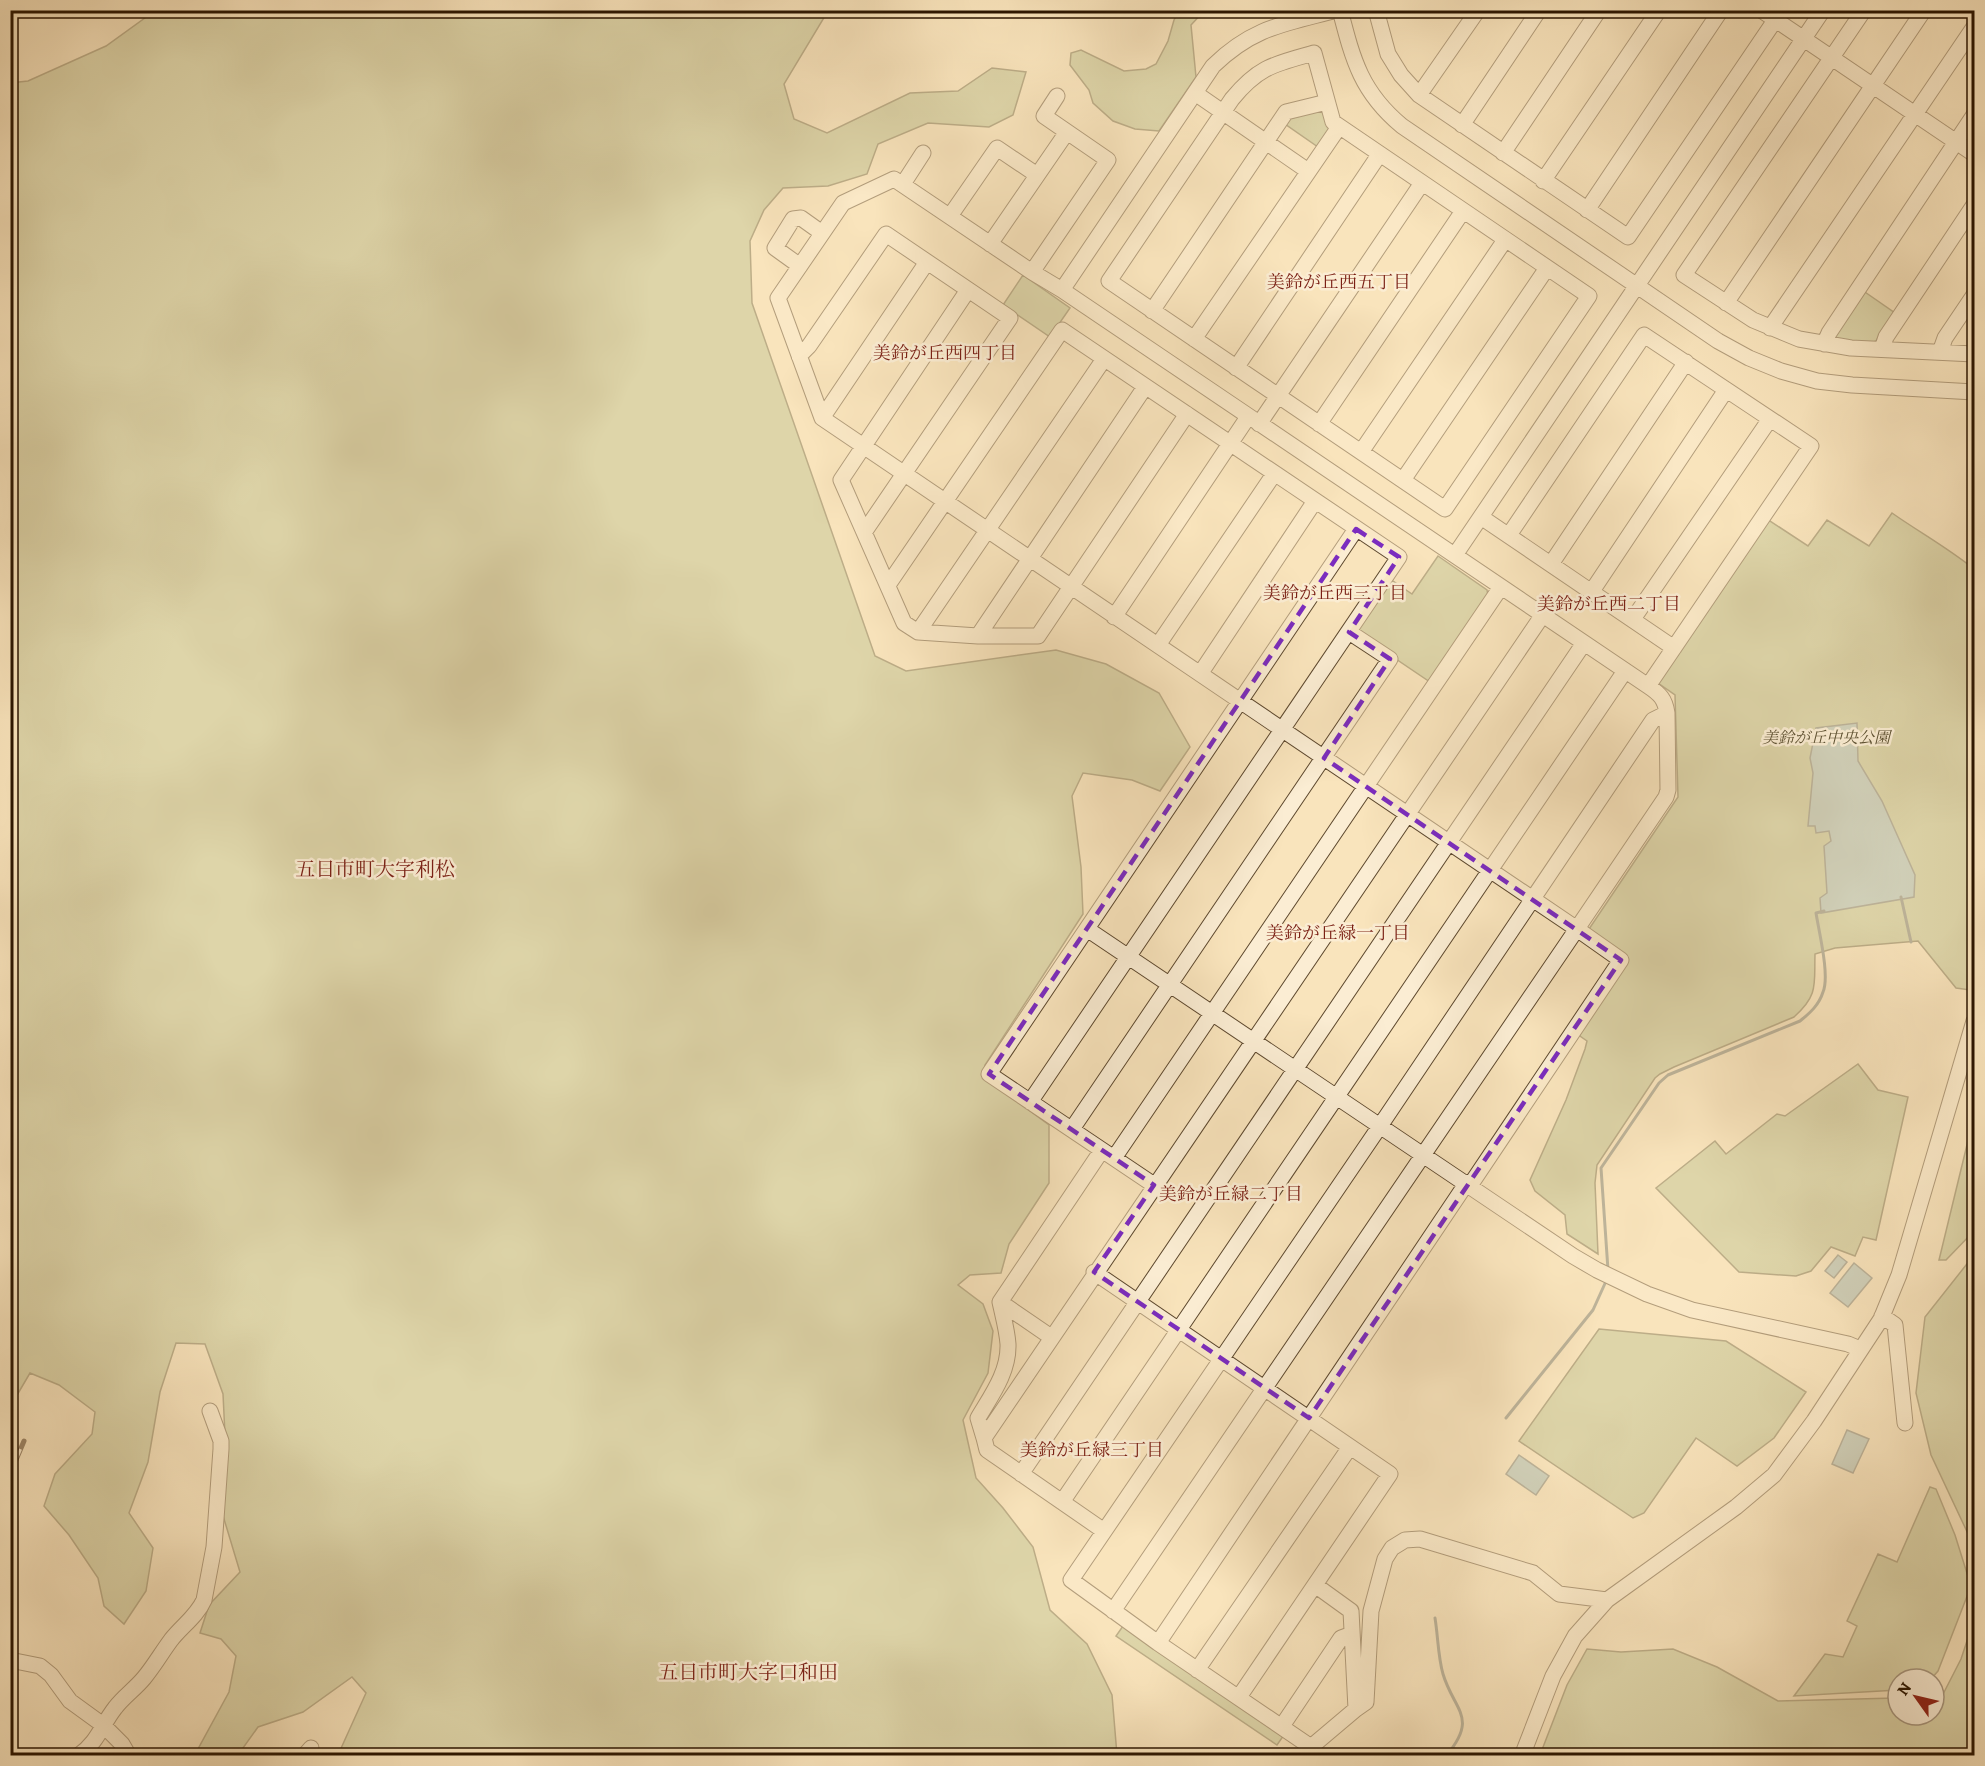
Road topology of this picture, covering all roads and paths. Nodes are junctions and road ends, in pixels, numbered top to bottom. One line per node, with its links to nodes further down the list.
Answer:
1 (1338, 10): 17 (street); 49 (street)
2 (1376, 10): 18 (street)
3 (1478, 10): 18 (street)
4 (1539, 10): 24 (street)
5 (1599, 10): 30 (street)
6 (1659, 10): 35 (street)
7 (1721, 10): 39 (street)
8 (1761, 10): 12 (street)
9 (1823, 10): 14 (street)
10 (1864, 10): 15 (street)
11 (1924, 10): 16 (street)
12 (1779, 15): 14 (street); 39 (street)
13 (1974, 27): 22 (street)
14 (1804, 39): 15 (street); 49 (street)
15 (1832, 58): 16 (street); 53 (street)
16 (1874, 86): 22 (street); 53 (street)
17 (1195, 93): 21 (street); 51 (street)
18 (1419, 95): 24 (street)
19 (1057, 96): 26 (street)
20 (1327, 102): 21 (street); 25 (street); 27 (street)
21 (1223, 112): 27 (street); 54 (street)
22 (1915, 114): 28 (street); 55 (street)
23 (1974, 115): 28 (street)
24 (1462, 124): 30 (street)
25 (1339, 127): 32 (street); 33 (street)
26 (1067, 132): 34 (street); 48 (street)
27 (1267, 142): 33 (street); 54 (street)
28 (1956, 142): 31 (street); 57 (street)
29 (923, 153): 37 (street)
30 (1503, 153): 35 (street)
31 (1974, 154)
32 (1379, 155): 36 (street); 64 (street)
33 (1308, 171): 56 (street)
34 (1037, 175): 41 (street); 44 (street)
35 (1543, 181): 39 (street)
36 (1422, 183): 40 (street); 68 (street)
37 (903, 184): 41 (street); 42 (street)
38 (1974, 206): 58 (street)
39 (1587, 210)
40 (1463, 211): 43 (street); 73 (street)
41 (950, 216): 44 (street)
42 (822, 233): 46 (street); 46 (street)
43 (1505, 240): 47 (street); 76 (street)
44 (990, 244): 48 (street)
45 (927, 262): 50 (street); 61 (street); 70 (street)
46 (800, 266): 61 (street)
47 (1547, 268): 79 (street); 79 (street)
48 (1032, 272): 51 (street)
49 (1636, 286): 67 (street); 82 (street)
50 (968, 290): 75 (street); 77 (street)
51 (1062, 290): 72 (street)
52 (1974, 295): 59 (street)
53 (1726, 303): 55 (street)
54 (1152, 311): 56 (street)
55 (1770, 328): 57 (street)
56 (1194, 339): 64 (street)
57 (1824, 344): 58 (street)
58 (1882, 349): 59 (street)
59 (1940, 352): 60 (street)
60 (1974, 354)
61 (799, 356): 70 (street)
62 (1104, 358): 65 (street); 81 (street); 85 (street)
63 (1686, 362): 66 (street); 86 (street); 89 (street)
64 (1236, 368): 68 (street)
65 (1145, 387): 69 (street); 88 (street)
66 (1726, 390): 71 (street); 93 (street)
67 (1974, 392)
68 (1278, 396): 72 (street); 73 (street)
69 (1187, 414): 74 (street); 91 (street)
70 (822, 418): 75 (street)
71 (1770, 419): 96 (street); 102 (street)
72 (1254, 420): 74 (street); 87 (street)
73 (1319, 424): 76 (street)
74 (1230, 443): 78 (street); 94 (street)
75 (863, 447): 77 (street); 84 (street)
76 (1361, 452): 79 (street)
77 (904, 474): 81 (street); 84 (street)
78 (1274, 474): 80 (street); 101 (street)
79 (1403, 480)
80 (1315, 501): 83 (street); 104 (street)
81 (945, 502): 85 (street); 90 (street)
82 (1481, 517): 86 (street); 87 (street)
83 (1356, 529): 98 (street); 106 (street)
84 (865, 531): 90 (street)
85 (987, 531): 88 (street); 97 (street)
86 (1509, 535): 89 (street)
87 (1455, 555): 92 (street)
88 (1029, 559): 91 (street); 99 (street)
89 (1551, 564): 93 (street)
90 (888, 585): 97 (street)
91 (1071, 587): 94 (street); 99 (street)
92 (1502, 587): 95 (street); 110 (street)
93 (1592, 591): 96 (street)
94 (1114, 616): 101 (street)
95 (1542, 616): 100 (street); 111 (street)
96 (1633, 619): 102 (street)
97 (918, 632): 99 (street)
98 (1349, 632): 108 (street); 109 (street)
99 (978, 636)
100 (1584, 643): 103 (street); 112 (street)
101 (1158, 645): 104 (street)
102 (1674, 648): 105 (street)
103 (1625, 671): 105 (street); 113 (street)
104 (1200, 674): 106 (street)
105 (1648, 686): 107 (street)
106 (1241, 702): 108 (street); 115 (street)
107 (1667, 713): 114 (street); 116 (street)
108 (1282, 730): 109 (street); 117 (street)
109 (1324, 758): 110 (street); 118 (street)
110 (1366, 788): 111 (street); 119 (street)
111 (1407, 815): 112 (street); 121 (street)
112 (1448, 843): 113 (street); 122 (street)
113 (1490, 871): 114 (street); 123 (street)
114 (1532, 899): 116 (street); 125 (street)
115 (1087, 929): 117 (street); 124 (street)
116 (1577, 929): 128 (street); 129 (street)
117 (1128, 956): 118 (street); 124 (street)
118 (1170, 984): 119 (street); 126 (street)
119 (1213, 1012): 121 (street); 127 (street)
120 (1974, 1021): 134 (street)
121 (1253, 1040): 122 (street); 130 (street)
122 (1296, 1069): 123 (street); 132 (street)
123 (1338, 1098): 125 (street); 135 (street)
124 (1030, 1102): 126 (street)
125 (1380, 1126): 128 (street); 138 (street)
126 (1071, 1130): 127 (street)
127 (1108, 1154): 130 (street); 133 (street)
128 (1423, 1155): 129 (street); 139 (street)
129 (1466, 1184): 137 (street); 141 (street)
130 (1154, 1185): 131 (street)
131 (1094, 1272): 132 (street); 136 (street)
132 (1137, 1301): 135 (street); 145 (street)
133 (1000, 1302): 136 (street); 143 (street)
134 (1882, 1316): 137 (street); 142 (street)
135 (1179, 1329): 138 (street); 146 (street)
136 (1051, 1337): 143 (street)
137 (1860, 1350): 149 (street)
138 (1221, 1358): 139 (street); 147 (street)
139 (1263, 1387): 141 (street); 150 (street)
140 (210, 1411): 157 (street)
141 (1309, 1418): 144 (street); 152 (street)
142 (1905, 1423)
143 (984, 1438): 145 (street)
144 (1350, 1447): 148 (street); 154 (street)
145 (1021, 1474): 146 (street)
146 (1062, 1502): 147 (street)
147 (1104, 1531): 150 (street)
148 (1315, 1585): 151 (street); 155 (street)
149 (1606, 1600): 156 (street); 161 (street)
150 (1113, 1611): 152 (street)
151 (1352, 1634): 156 (street); 158 (street)
152 (1158, 1643): 154 (street)
153 (10, 1660): 157 (street)
154 (1197, 1670): 155 (street)
155 (1239, 1697): 158 (street)
156 (1356, 1709): 158 (street)
157 (103, 1725): 159 (street); 160 (street)
158 (1282, 1726)
159 (78, 1755)
160 (129, 1755)
161 (1522, 1755)

